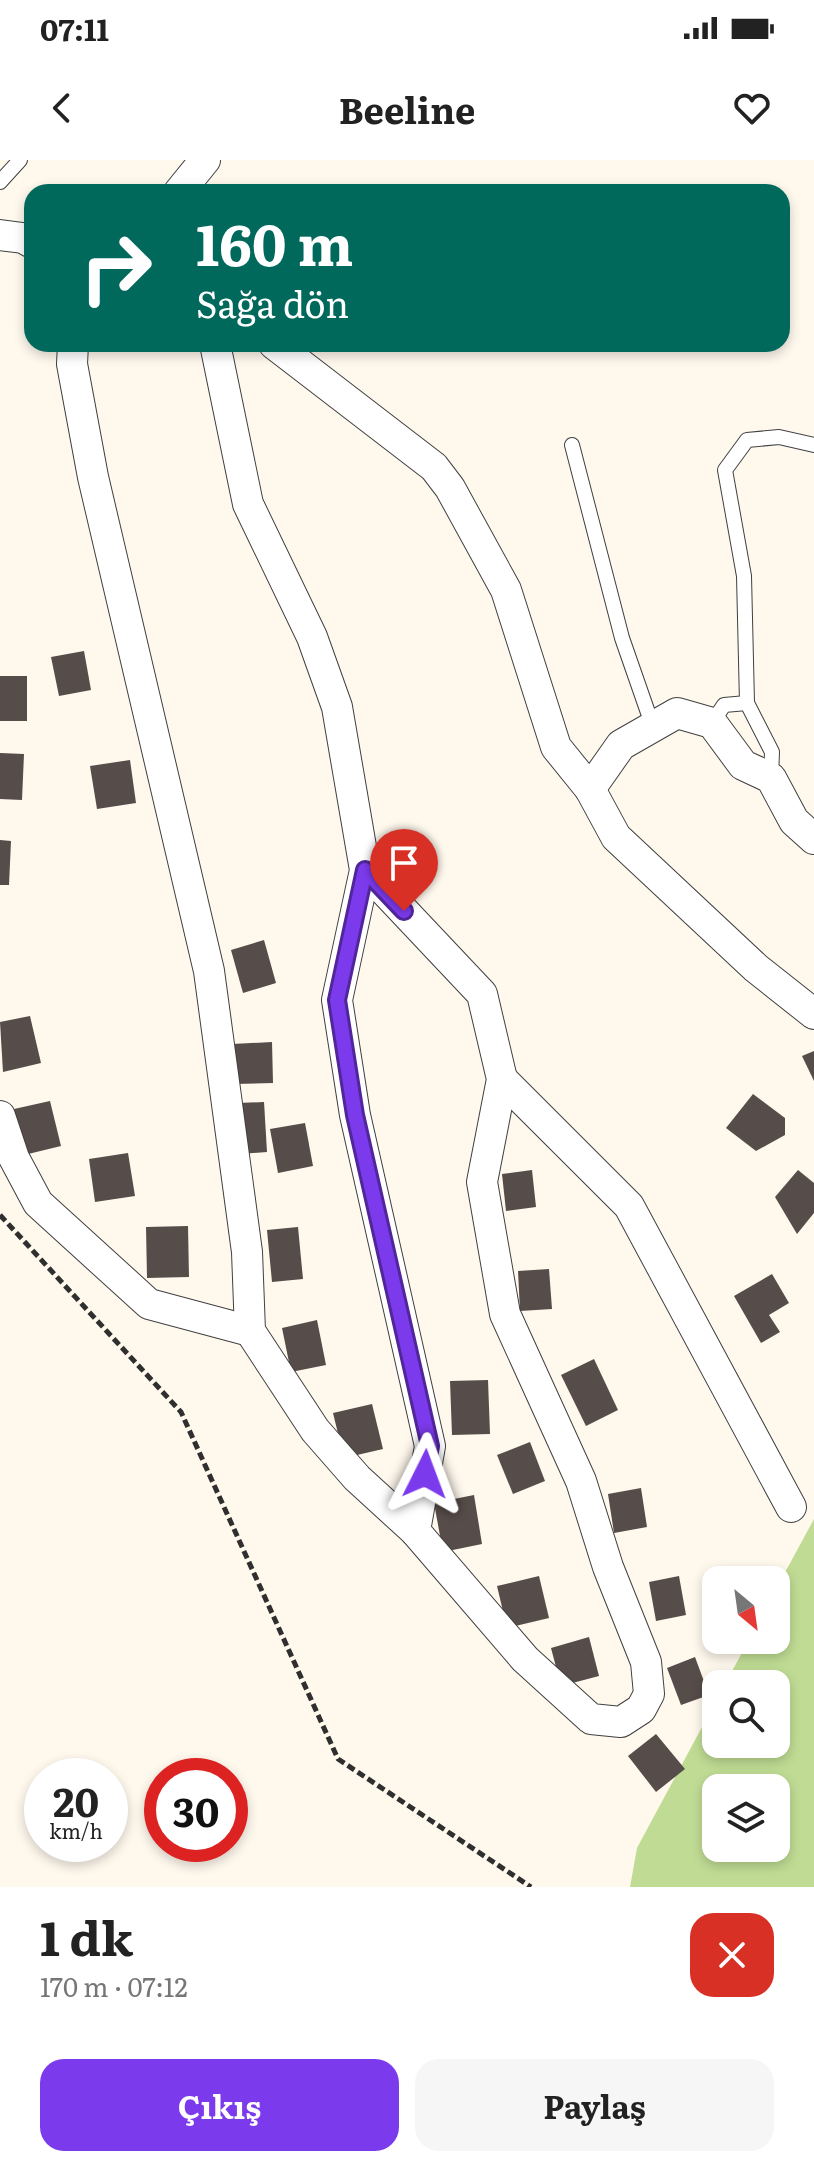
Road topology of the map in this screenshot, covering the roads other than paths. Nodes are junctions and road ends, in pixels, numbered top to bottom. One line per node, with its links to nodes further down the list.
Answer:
1 (20, 160): 3 (lane)
2 (205, 160): 4 (street)
3 (0, 182)
4 (186, 184)
5 (0, 235): 6 (street)
6 (24, 239)
7 (73, 352): 22 (street)
8 (217, 352): 18 (street)
9 (284, 352): 16 (street)
10 (572, 445): 14 (lane)
11 (814, 445): 12 (lane)
12 (747, 703): 13 (lane); 15 (lane)
13 (712, 723): 14 (street); 15 (street)
14 (653, 727): 16 (street)
15 (771, 778): 17 (street)
16 (590, 789): 19 (street)
17 (814, 839)
18 (365, 870): 20 (street); 24 (street)
19 (814, 1014)
20 (502, 1079): 23 (street); 24 (street)
21 (0, 1116): 22 (street)
22 (250, 1331): 24 (street)
23 (791, 1507)
24 (415, 1531)

